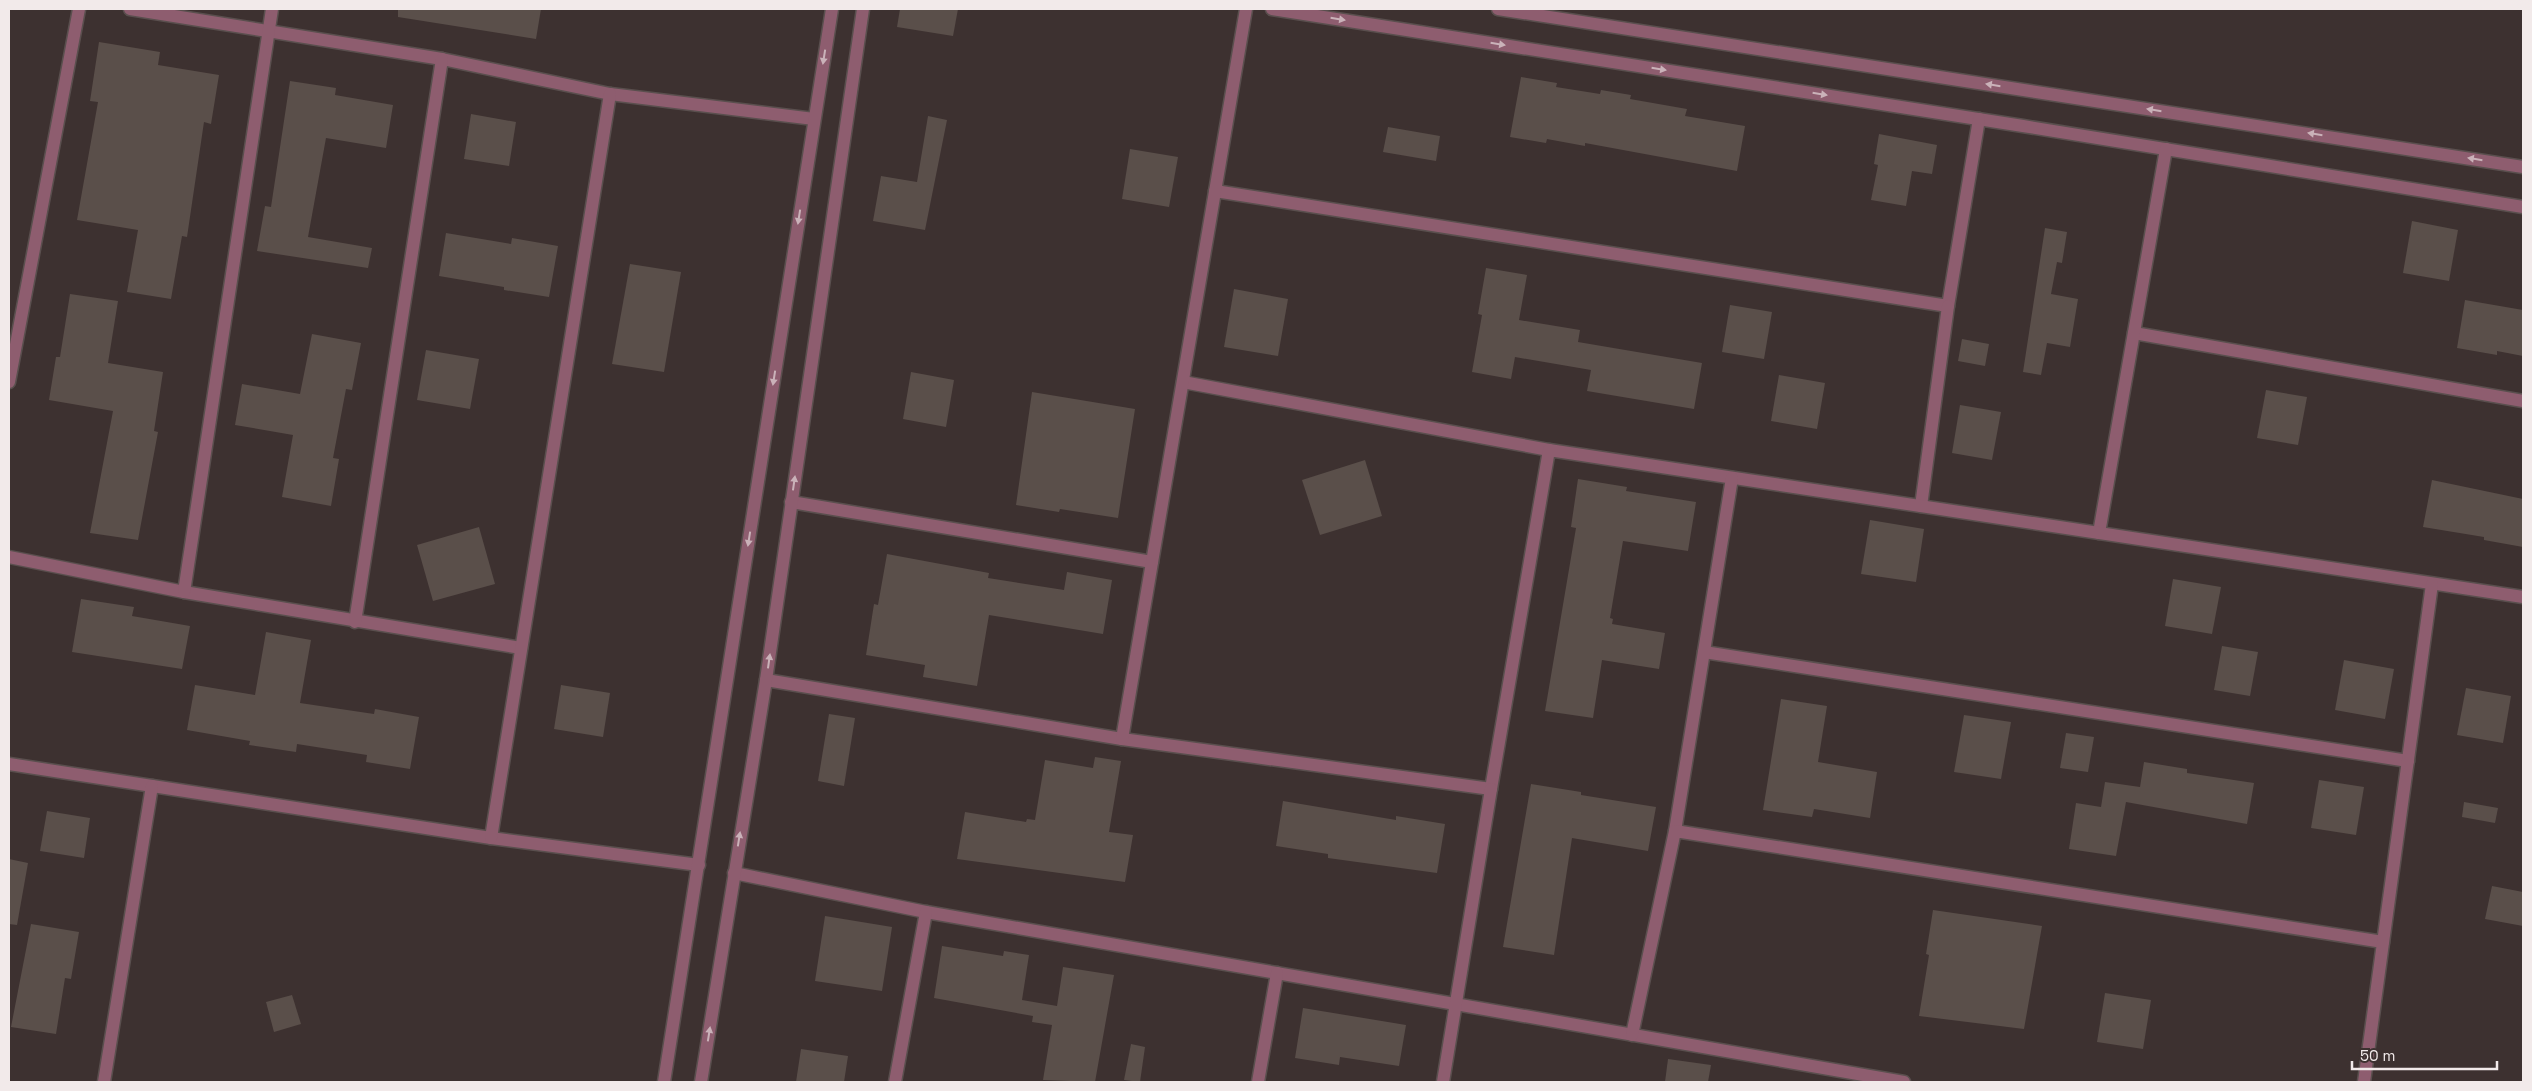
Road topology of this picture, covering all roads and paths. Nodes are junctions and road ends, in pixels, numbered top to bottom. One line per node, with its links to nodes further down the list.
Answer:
1 (79, 9): 20 (street)
2 (130, 9): 9 (street)
3 (272, 9): 9 (street)
4 (832, 9): 12 (street, one-way to 12)
5 (863, 9): 25 (street, one-way to 5)
6 (1246, 9): 16 (street)
7 (1272, 9): 13 (street, one-way to 13)
8 (1498, 9): 15 (street, one-way to 8)
9 (268, 31): 10 (street); 31 (street)
10 (442, 59): 11 (street); 33 (street)
11 (610, 94): 12 (street); 34 (street)
12 (814, 119): 44 (street, one-way to 44)
13 (1979, 119): 14 (street); 18 (street)
14 (2166, 149): 17 (street); 19 (street)
15 (2523, 167)
16 (1215, 191): 18 (street); 21 (street)
17 (2523, 207)
18 (1948, 306): 26 (street)
19 (2134, 333): 22 (street); 27 (street)
20 (9, 382)
21 (1183, 382): 23 (street); 29 (street)
22 (2523, 401)
23 (1549, 450): 24 (street); 41 (street)
24 (1732, 478): 26 (street); 35 (street)
25 (791, 502): 29 (street); 36 (street, one-way to 25)
26 (1921, 506): 27 (street)
27 (2099, 533): 30 (street)
28 (9, 557): 31 (street)
29 (1152, 562): 37 (street)
30 (2432, 584): 32 (street); 38 (street)
31 (184, 592): 33 (street)
32 (2523, 597)
33 (355, 622): 34 (street)
34 (521, 648): 43 (street)
35 (1704, 652): 38 (street); 42 (street)
36 (766, 680): 37 (street); 45 (street, one-way to 36)
37 (1122, 739): 41 (street)
38 (2408, 761): 47 (street)
39 (9, 764): 40 (street)
40 (152, 786): 43 (street); 51 (street)
41 (1491, 789): 49 (street)
42 (1675, 831): 47 (street); 50 (street)
43 (491, 838): 44 (street)
44 (699, 865): 52 (street)
45 (734, 873): 46 (street); 53 (street, one-way to 45)
46 (926, 912): 48 (street); 54 (street)
47 (2383, 942): 58 (street)
48 (1277, 973): 49 (street); 55 (street)
49 (1456, 1004): 50 (street); 56 (street)
50 (1632, 1035): 57 (street)
51 (104, 1082)
52 (664, 1082)
53 (701, 1082)
54 (895, 1082)
55 (1258, 1082)
56 (1443, 1082)
57 (1904, 1082)
58 (2364, 1082)

